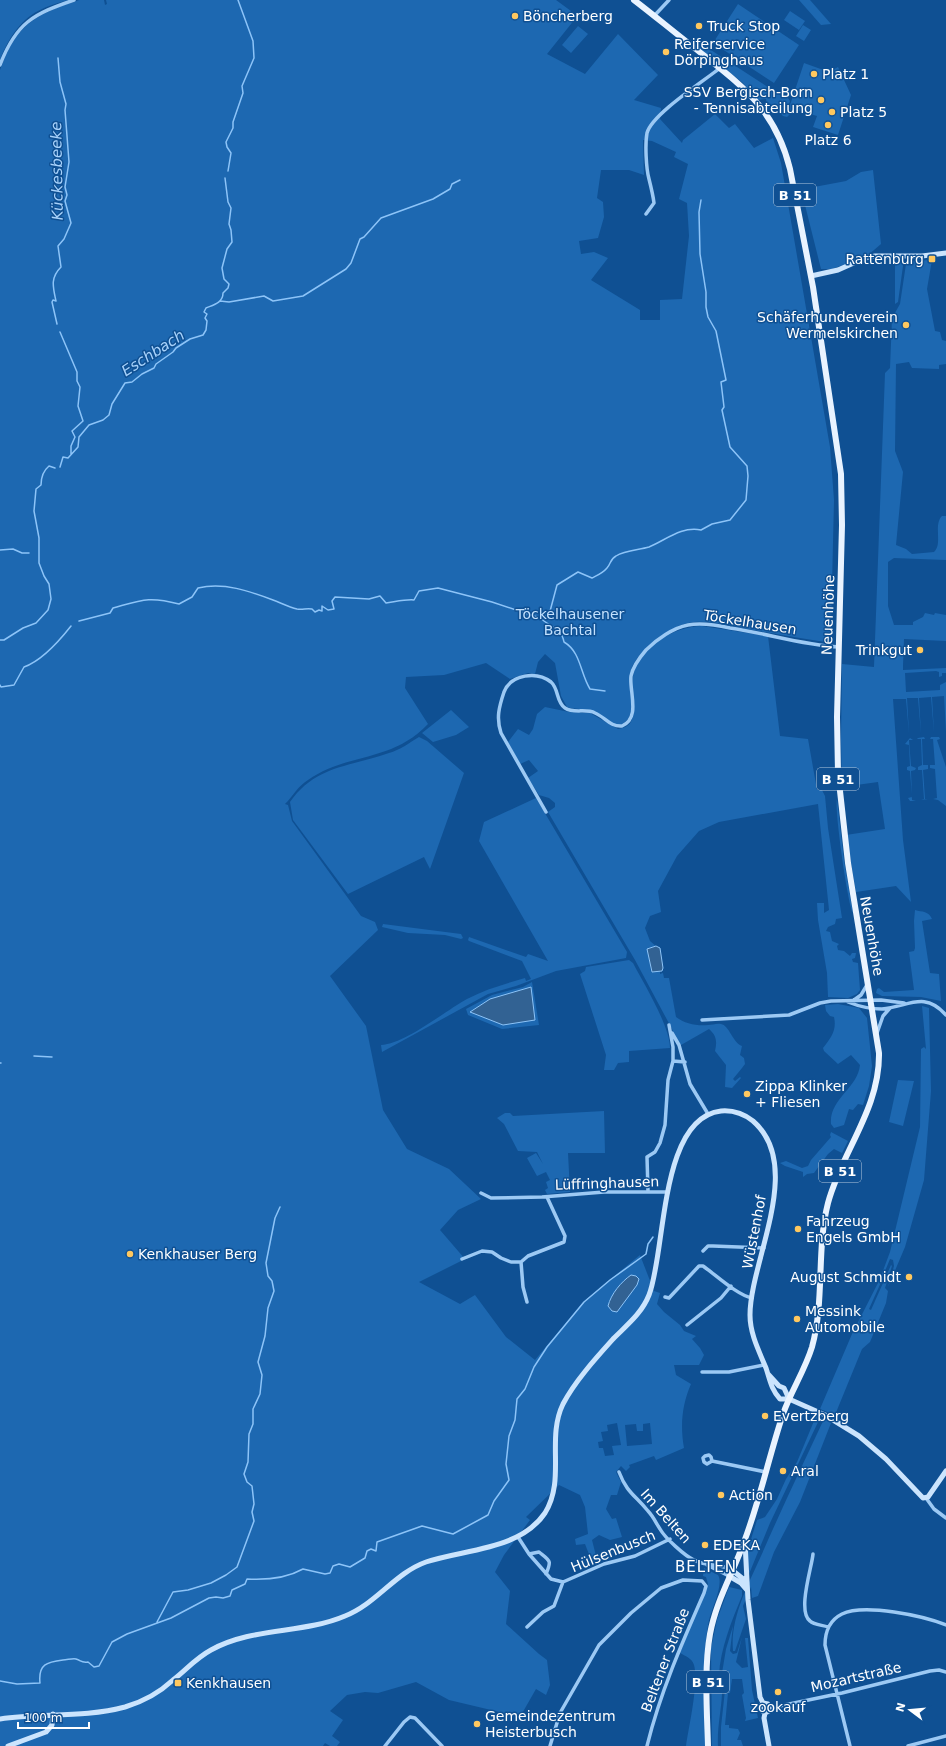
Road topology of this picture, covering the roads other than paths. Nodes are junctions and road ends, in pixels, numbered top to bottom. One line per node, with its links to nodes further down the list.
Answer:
1 (74, 0): 5 (street)
2 (634, 0): 4 (main road, B 51)
3 (669, 0): 4 (street)
4 (654, 16): 6 (main road, B 51)
5 (0, 65)
6 (720, 68): 7 (street); 9 (main road, B 51)
7 (646, 214)
8 (946, 253): 9 (main road)
9 (811, 276): 10 (main road, Neuenhöhe / B 51)
10 (839, 647): 11 (street, Töckelhausen); 12 (main road, Neuenhöhe / B 51)
11 (546, 812)
12 (868, 983): 13 (main road, Neuenhöhe / B 51); 14 (street)
13 (871, 1000): 14 (street); 15 (street); 17 (main road, Neuenhöhe / B 51)
14 (849, 1001): 17 (street); 19 (street)
15 (904, 1004): 16 (street); 18 (street)
16 (891, 1007): 17 (street); 22 (street)
17 (872, 1008): 22 (main road, Neuenhöhe / B 51)
18 (946, 1015)
19 (702, 1020)
20 (669, 1025): 21 (street)
21 (671, 1032): 23 (street); 24 (street)
22 (877, 1033): 42 (main road, Neuenhöhe / B 51)
23 (673, 1061): 24 (street); 26 (street)
24 (685, 1062): 25 (street)
25 (708, 1114): 27 (main road); 30 (main road, Wüstenhof)
26 (648, 1191): 27 (street, Lüffringhausen); 29 (street, Lüffringhausen)
27 (668, 1192): 49 (main road)
28 (481, 1193): 29 (street, Lüffringhausen)
29 (547, 1197): 33 (street, Lüffringhausen)
30 (764, 1248): 31 (street); 36 (main road, Wüstenhof)
31 (703, 1251)
32 (462, 1259): 33 (street)
33 (521, 1262): 37 (street)
34 (731, 1286): 35 (street); 36 (street); 38 (street)
35 (665, 1297)
36 (752, 1298): 39 (main road, Wüstenhof)
37 (527, 1302)
38 (687, 1325)
39 (764, 1365): 40 (street); 41 (main road, Wüstenhof)
40 (702, 1372)
41 (768, 1374): 42 (main road, Wüstenhof); 42 (main road, Wüstenhof)
42 (789, 1399): 45 (main road, Neuenhöhe / B 51); 47 (main road)
43 (712, 1461): 45 (street)
44 (619, 1472): 50 (street, Im Belten)
45 (766, 1472): 51 (main road, Neuenhöhe / B 51)
46 (946, 1472): 47 (main road)
47 (926, 1498): 48 (street)
48 (946, 1518)
49 (518, 1537): 52 (street, Hülsenbusch); 68 (main road)
50 (670, 1539): 54 (street, Im Belten); 57 (street, Hülsenbusch)
51 (745, 1540): 55 (main road, Neuenhöhe / B 51); 58 (main road)
52 (529, 1554): 56 (street, Hülsenbusch); 56 (street, Hülsenbusch)
53 (813, 1554): 62 (street)
54 (707, 1565): 55 (street, Im Belten); 55 (street, Im Belten)
55 (730, 1573): 58 (main road); 59 (main road); 76 (main road, B 51)
56 (546, 1574): 57 (street, Hülsenbusch)
57 (563, 1582): 61 (street, Hülsenbusch)
58 (747, 1582): 59 (main road)
59 (747, 1590): 65 (main road)
60 (946, 1625): 62 (street)
61 (526, 1627)
62 (828, 1627): 64 (street)
63 (946, 1672): 64 (street, Mozartstraße)
64 (837, 1694): 66 (street, Mozartstraße); 78 (street)
65 (763, 1703): 66 (main road); 67 (main road)
66 (770, 1708): 67 (main road)
67 (765, 1713): 77 (main road)
68 (53, 1714): 69 (main road); 71 (main road)
69 (0, 1719)
70 (946, 1736): 79 (street)
71 (8, 1746)
72 (385, 1746): 73 (street)
73 (442, 1746)
74 (550, 1746): 75 (street, Beltener Straße)
75 (646, 1746)
76 (708, 1746)
77 (768, 1746)
78 (850, 1746)
79 (908, 1746)

